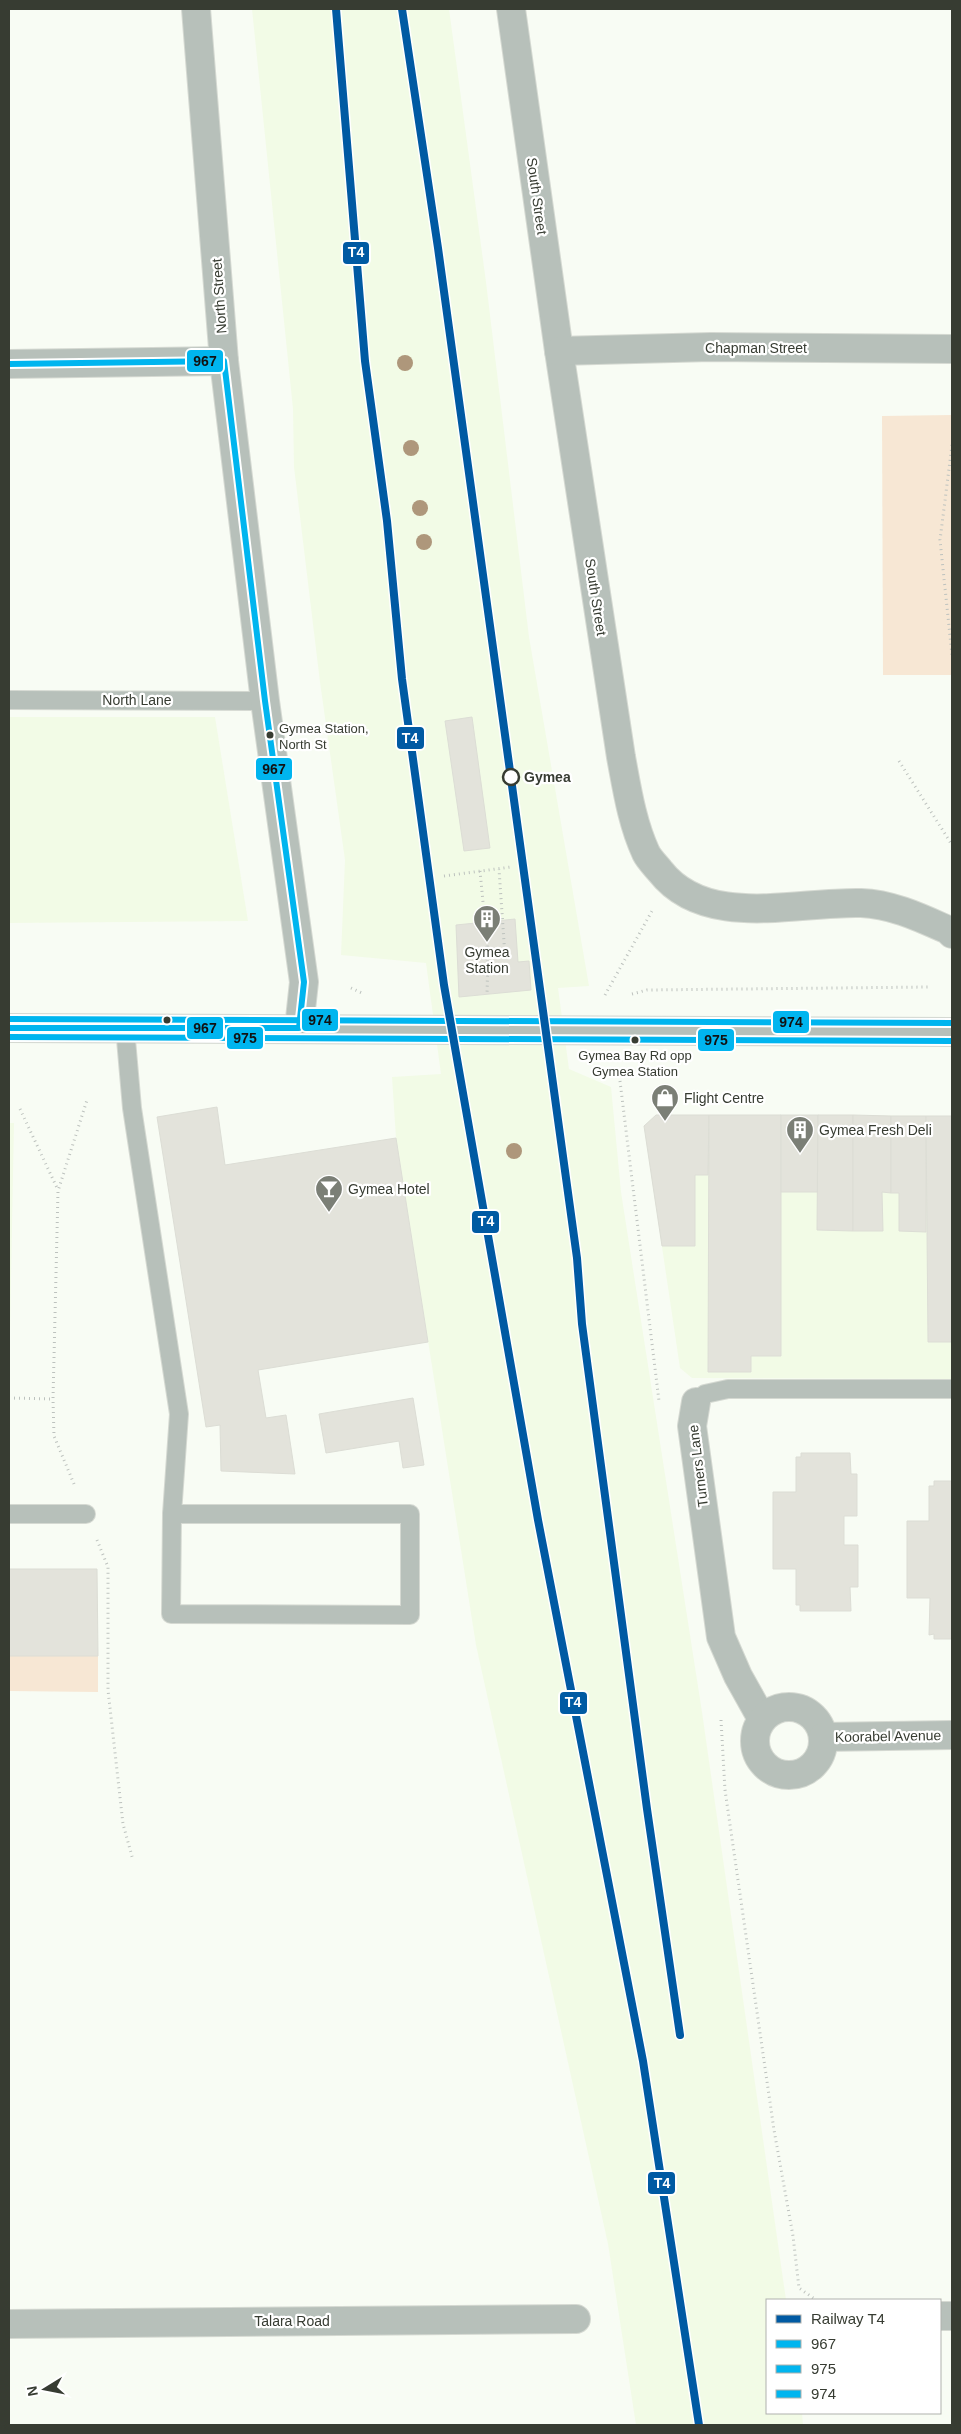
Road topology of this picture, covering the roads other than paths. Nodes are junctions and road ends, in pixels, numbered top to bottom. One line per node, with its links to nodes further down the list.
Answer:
1 (196, 9): 5 (street, North Street)
2 (511, 9): 4 (street, South Street)
3 (952, 350): 4 (street, Chapman Street)
4 (559, 351): 9 (street, South Street)
5 (224, 362): 6 (street); 8 (street, North Street)
6 (9, 364)
7 (9, 700): 8 (lane, North Lane)
8 (265, 701): 12 (street, North Street)
9 (952, 934)
10 (9, 1028): 11 (street)
11 (125, 1028): 12 (street); 18 (lane)
12 (299, 1028): 13 (street)
13 (952, 1032)
14 (952, 1389): 15 (lane, Turners Lane)
15 (696, 1402): 19 (street, Turners Lane)
16 (9, 1514): 17 (lane)
17 (86, 1514)
18 (172, 1514): 18 (lane)
19 (762, 1719): 21 (street); 21 (street)
20 (952, 1735): 21 (street, Koorabel Avenue)
21 (823, 1737)
22 (576, 2319): 23 (street, Talara Road)
23 (9, 2324)

